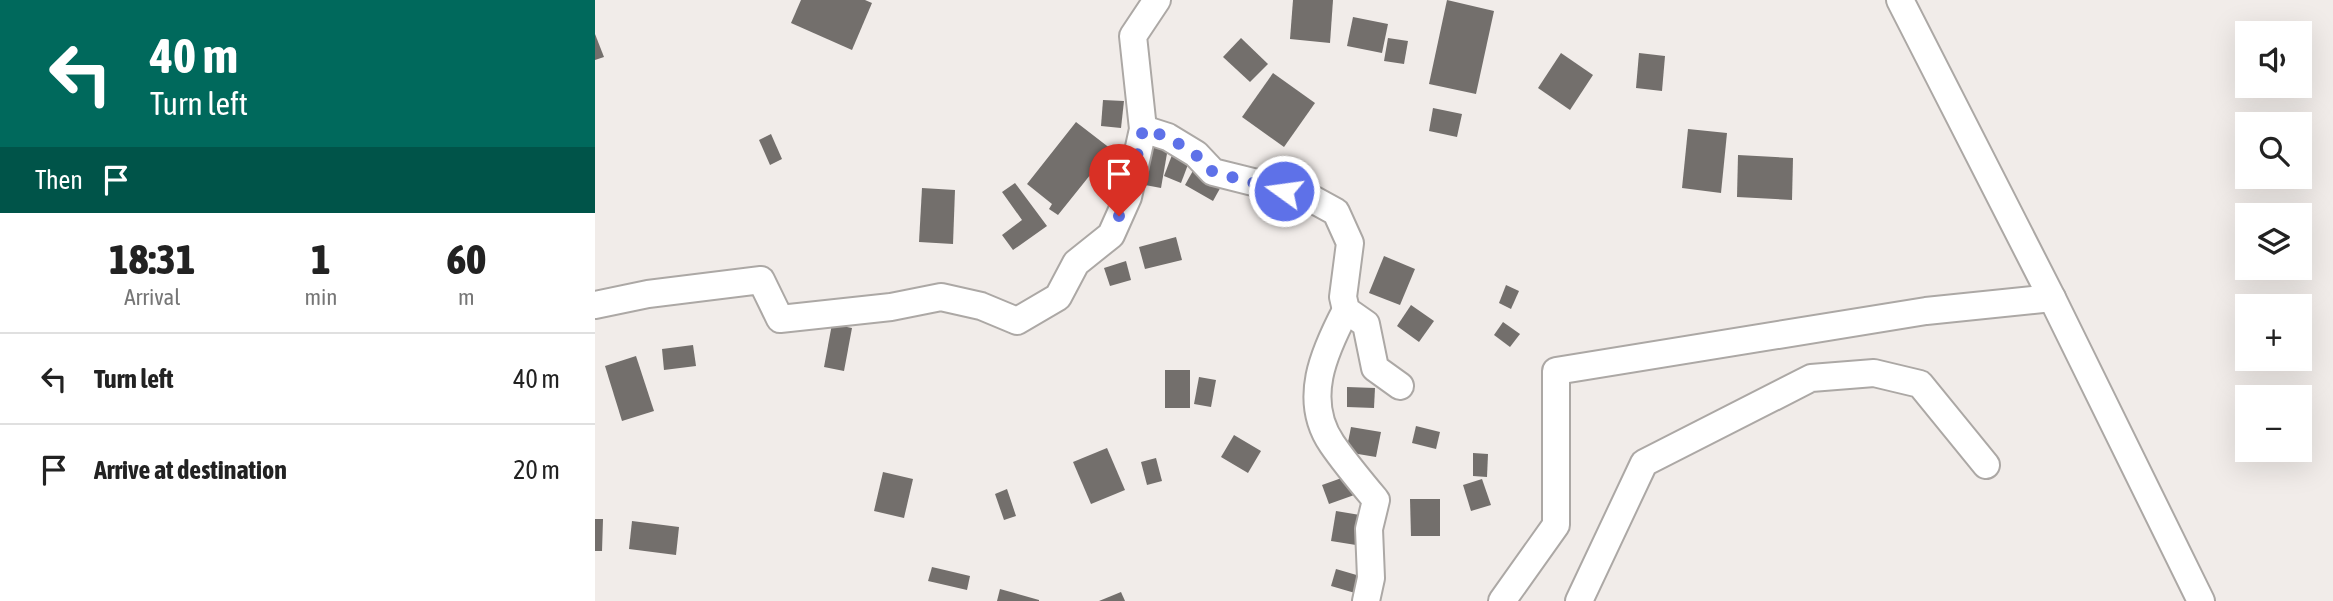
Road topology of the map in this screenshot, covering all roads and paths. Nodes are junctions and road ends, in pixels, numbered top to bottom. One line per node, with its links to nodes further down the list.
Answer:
1 (1157, 0): 3 (street)
2 (1900, 0): 4 (street)
3 (1143, 129): 5 (street); 6 (street)
4 (2052, 298): 10 (street); 12 (street)
5 (595, 305)
6 (1346, 310): 7 (street); 9 (street)
7 (1400, 386)
8 (1986, 465): 11 (street)
9 (1366, 601)
10 (1502, 601)
11 (1579, 601)
12 (2201, 601)

